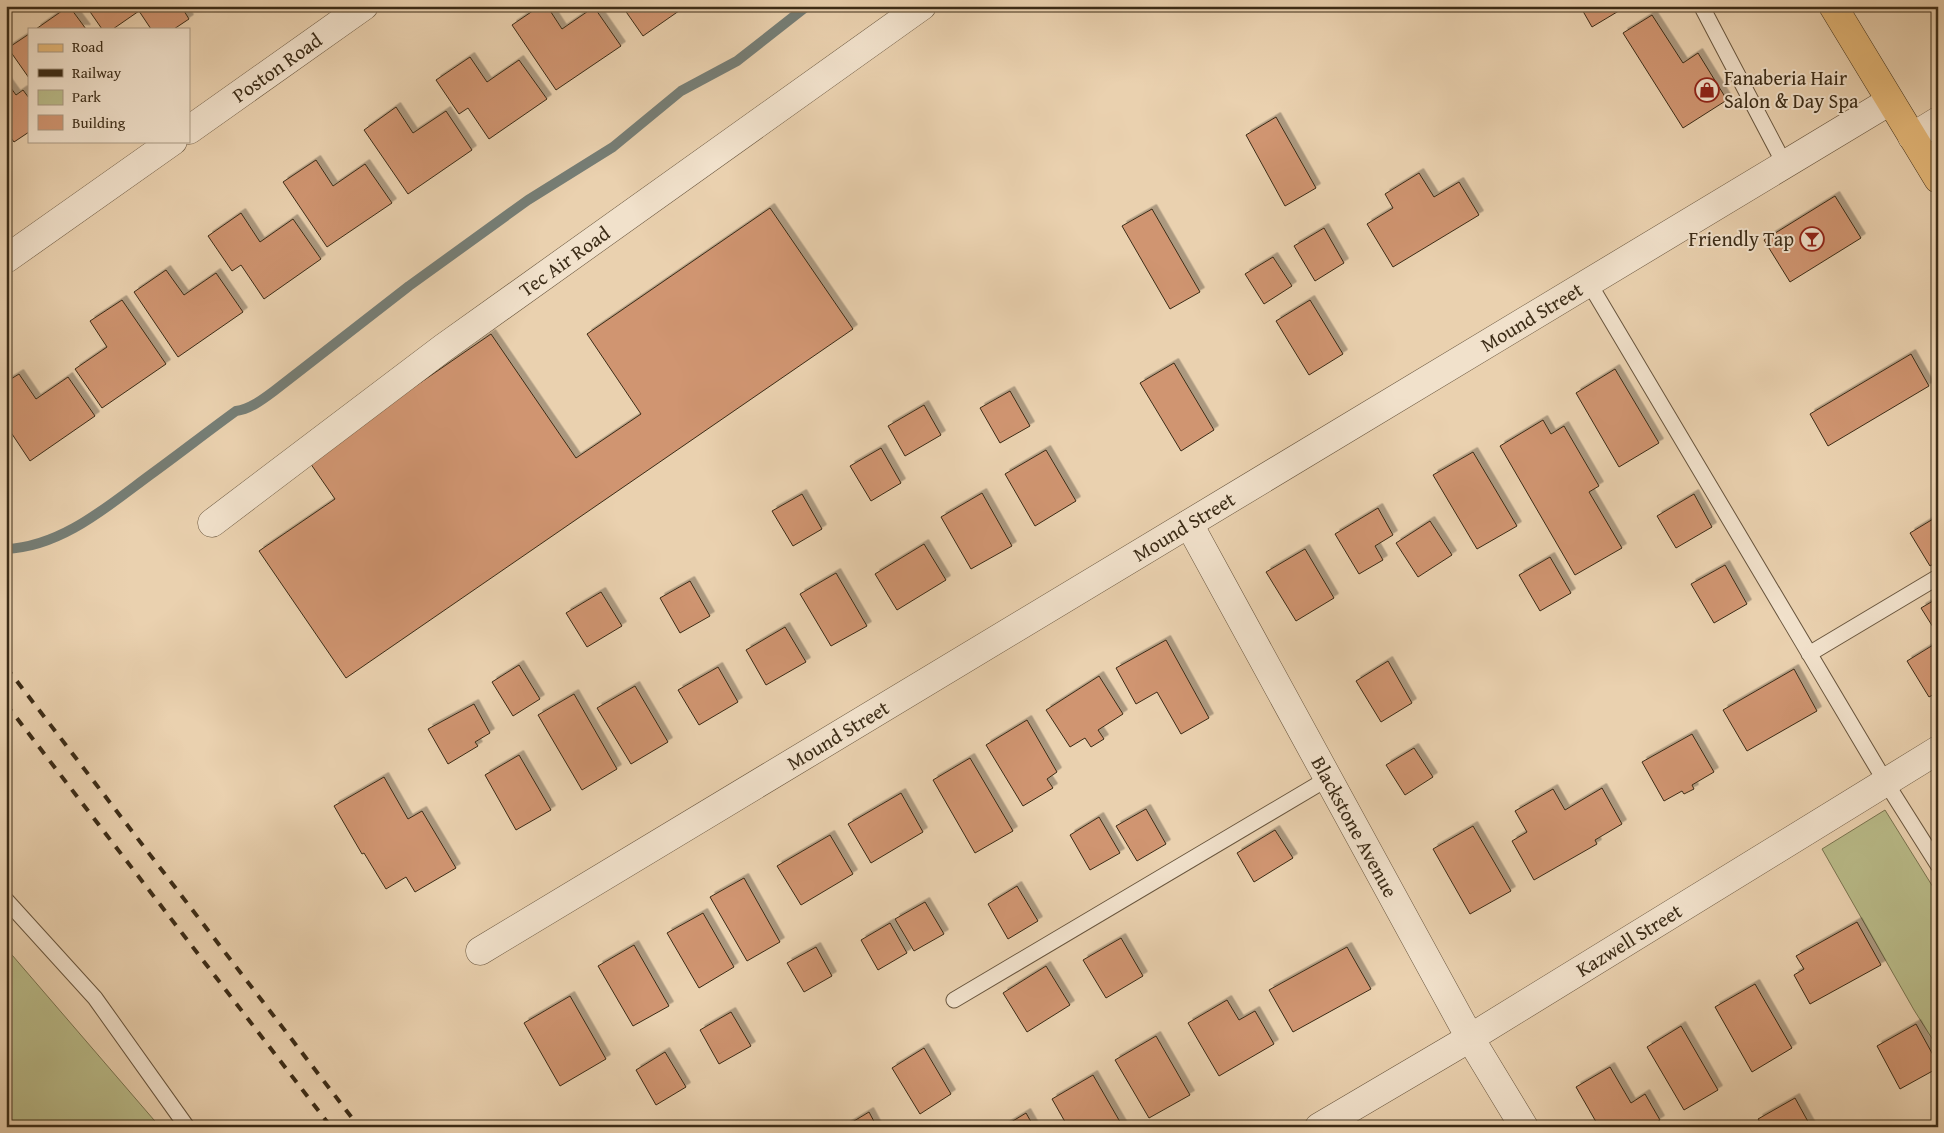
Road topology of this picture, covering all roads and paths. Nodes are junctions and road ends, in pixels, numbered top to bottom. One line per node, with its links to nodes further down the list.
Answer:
1 (364, 6): 7 (street, Poston Road)
2 (922, 6): 14 (street, Tec Air Road)
3 (1707, 6): 10 (lane)
4 (1833, 6): 5 (main road)
5 (1890, 101): 8 (main road); 10 (street, Mound Street)
6 (1938, 121): 8 (street)
7 (190, 129)
8 (1912, 137): 11 (main road)
9 (171, 142): 12 (street)
10 (1785, 165): 13 (street, Mound Street)
11 (1938, 178)
12 (6, 259)
13 (1588, 283): 15 (street, Mound Street); 17 (lane)
14 (212, 522)
15 (1189, 524): 19 (street, Blackstone Avenue); 23 (street, Mound Street)
16 (1938, 577): 17 (lane)
17 (1809, 654): 20 (lane)
18 (1938, 750): 20 (street, Kazwell Street)
19 (1327, 779): 24 (lane); 25 (street, Blackstone Avenue)
20 (1885, 781): 21 (lane); 25 (street, Kazwell Street)
21 (1938, 865)
22 (6, 900): 26 (lane)
23 (480, 951)
24 (954, 1000)
25 (1470, 1038): 27 (street, Kazwell Street); 28 (street, Blackstone Avenue)
26 (187, 1127)
27 (1319, 1127)
28 (1524, 1127)

